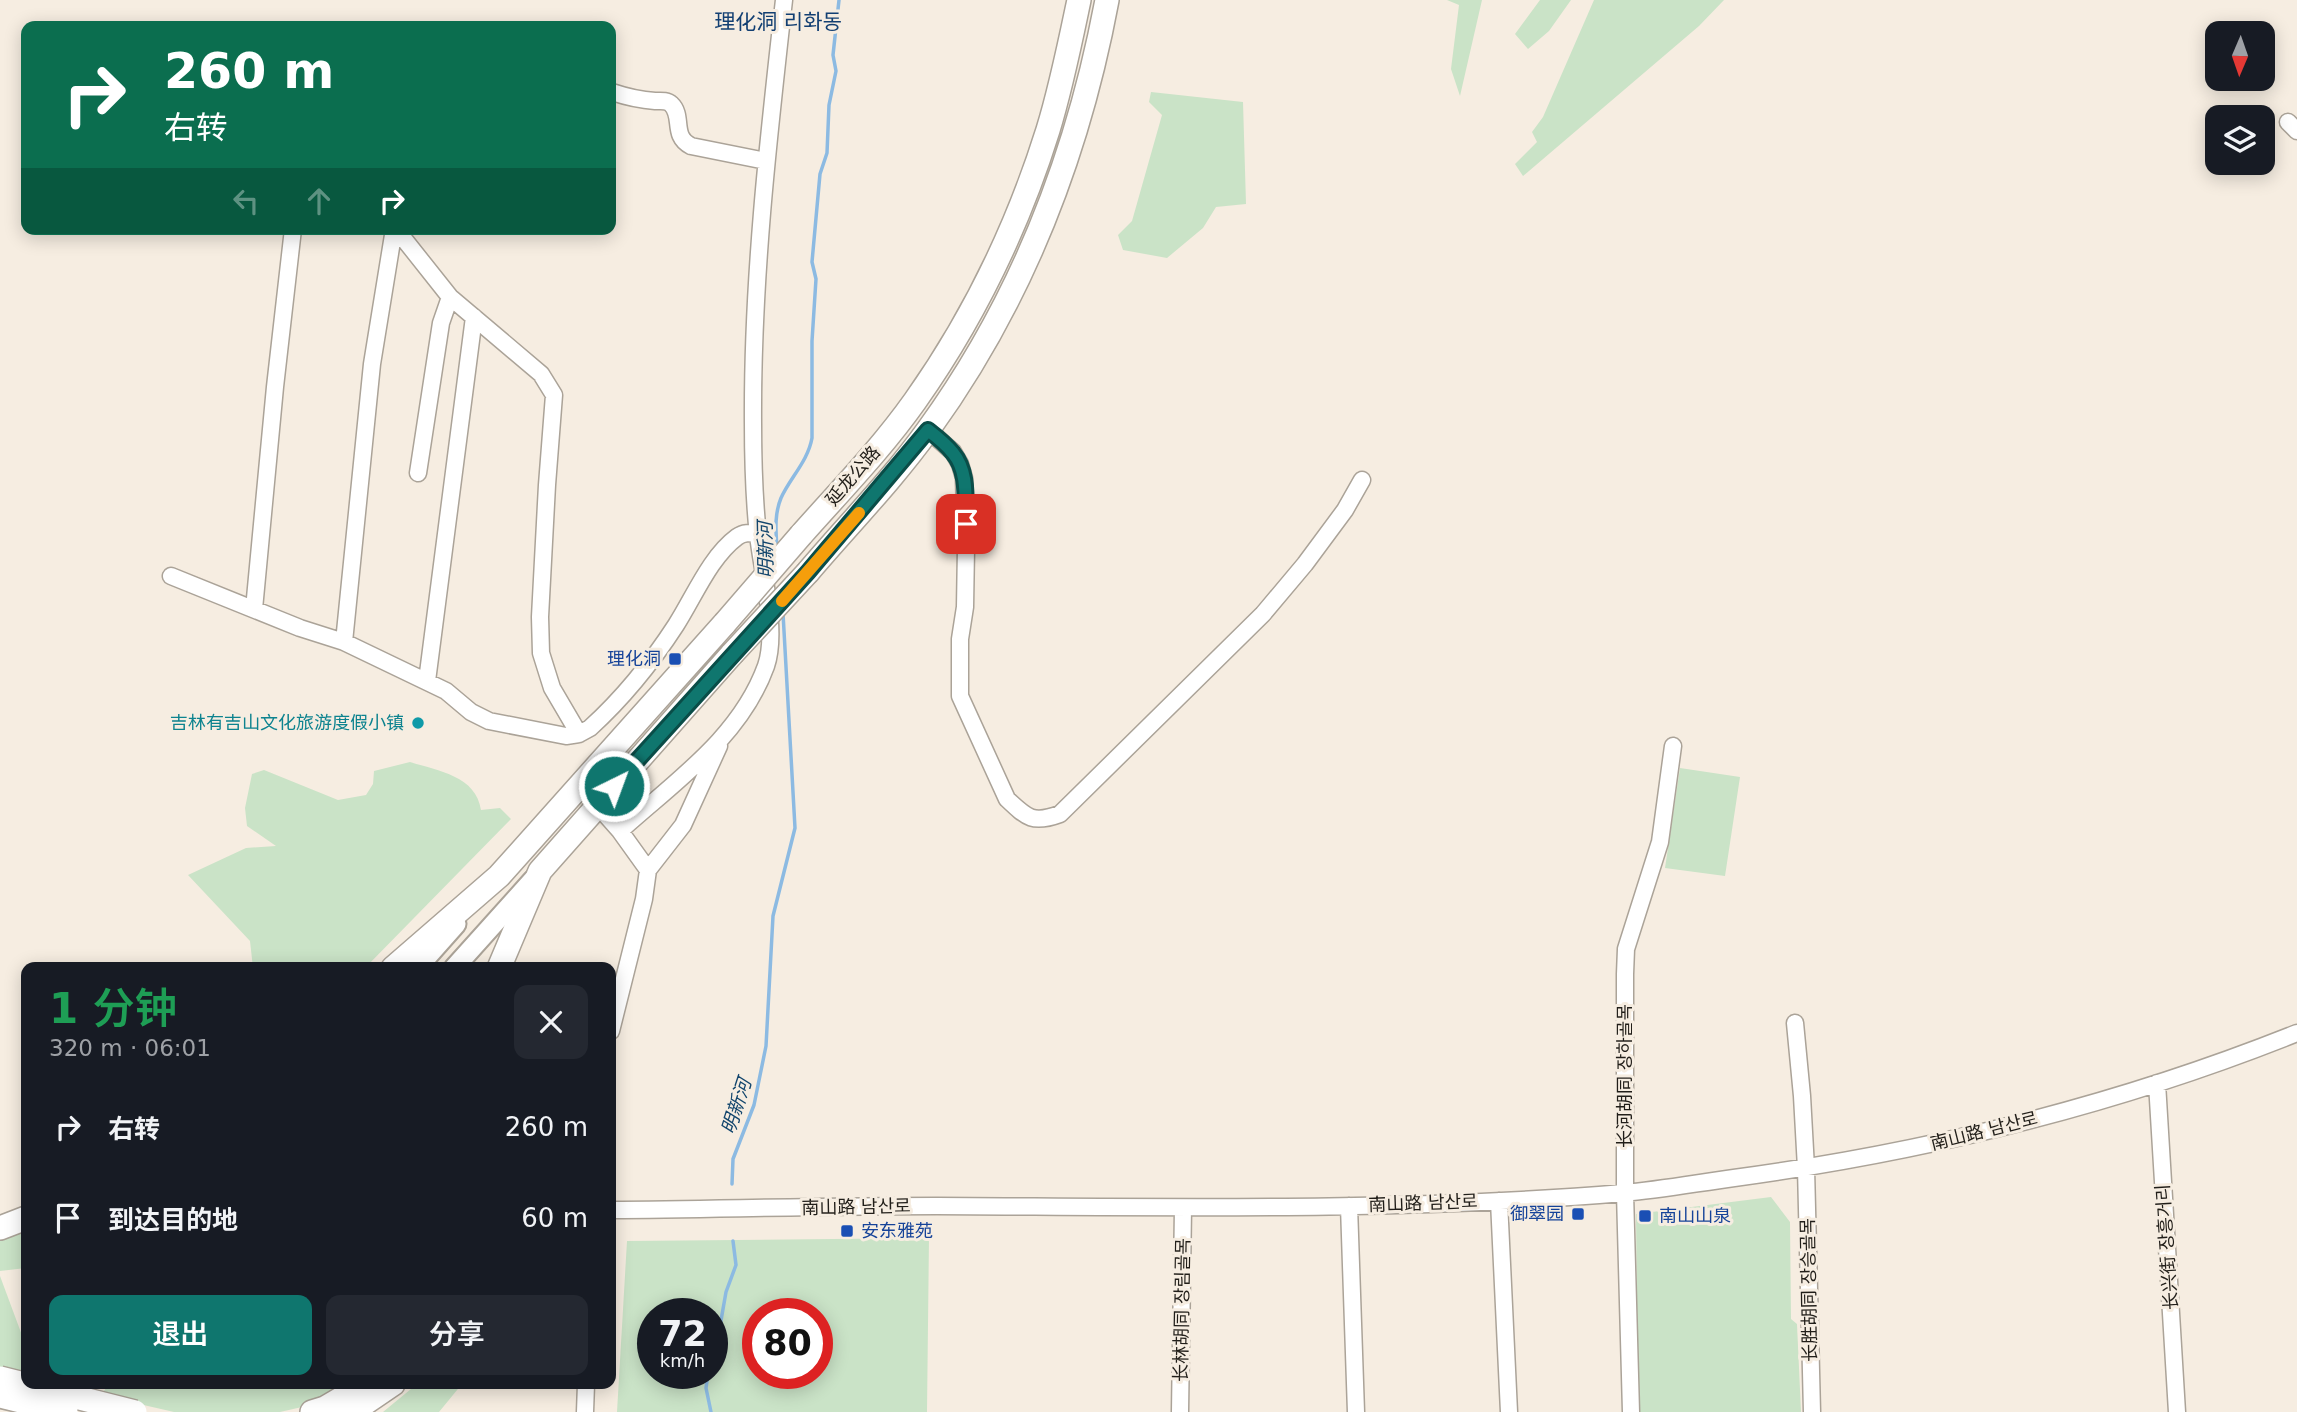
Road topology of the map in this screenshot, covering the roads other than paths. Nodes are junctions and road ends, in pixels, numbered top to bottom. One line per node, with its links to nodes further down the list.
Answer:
1 (784, 0): 5 (street)
2 (1079, 0): 20 (highway, 延龙公路, bridge)
3 (1107, 0): 11 (highway, 延龙公路)
4 (616, 93): 5 (street)
5 (766, 161): 14 (street)
6 (292, 235): 16 (street)
7 (394, 235): 17 (street)
8 (400, 235): 9 (street)
9 (450, 297): 10 (street); 12 (street)
10 (474, 317): 19 (street); 21 (street)
11 (928, 430): 13 (street); 24 (highway, 延龙公路, bridge)
12 (418, 473)
13 (1362, 480)
14 (758, 534): 18 (street); 22 (street)
15 (171, 576): 16 (street)
16 (254, 609): 17 (street)
17 (344, 642): 19 (street)
18 (648, 666): 20 (street); 21 (street)
19 (427, 681): 21 (street)
20 (668, 686): 28 (highway, 延龙公路)
21 (579, 734)
22 (723, 739): 25 (street); 26 (street)
23 (1673, 746): 38 (street, 长河胡同 장하골목)
24 (597, 805): 25 (street); 27 (highway, 延龙公路)
25 (620, 831): 26 (street)
26 (648, 870): 33 (street)
27 (540, 872): 31 (main road); 32 (highway, 延龙公路)
28 (499, 876): 29 (highway, 延龙公路); 30 (main road)
29 (400, 962)
30 (422, 962)
31 (459, 962)
32 (502, 962)
33 (616, 1011)
34 (1795, 1023): 37 (street, 长胜胡同 장승골목)
35 (2297, 1032): 36 (street, 南山路 남산로)
36 (2157, 1083): 37 (street, 南山路 남산로); 66 (street, 长兴街 장흥거리)
37 (1806, 1168): 38 (street, 南山路 남산로); 65 (street, 长胜胡同 장승골목)
38 (1625, 1193): 39 (street, 南山路 남산로); 64 (street, 长河胡同 장하골목)
39 (1499, 1201): 40 (street, 南山路 남산로); 63 (street)
40 (1349, 1206): 41 (street, 南山路 남산로); 62 (street)
41 (1183, 1209): 42 (street, 南山路 남산로); 61 (street, 长林胡同 장림골목)
42 (616, 1210)
43 (21, 1220): 44 (highway)
44 (0, 1227)
45 (0, 1378): 46 (highway, bridge)
46 (21, 1383)
47 (38, 1389): 54 (main road)
48 (44, 1389): 57 (highway, bridge)
49 (74, 1389): 55 (main road)
50 (357, 1389): 58 (highway)
51 (386, 1389): 59 (highway)
52 (586, 1389): 60 (street)
53 (0, 1396): 56 (highway, bridge)
54 (17, 1412)
55 (53, 1412)
56 (65, 1412)
57 (135, 1412)
58 (312, 1412)
59 (352, 1412)
60 (585, 1412)
61 (1180, 1412)
62 (1356, 1412)
63 (1509, 1412)
64 (1631, 1412)
65 (1812, 1412)
66 (2177, 1412)

